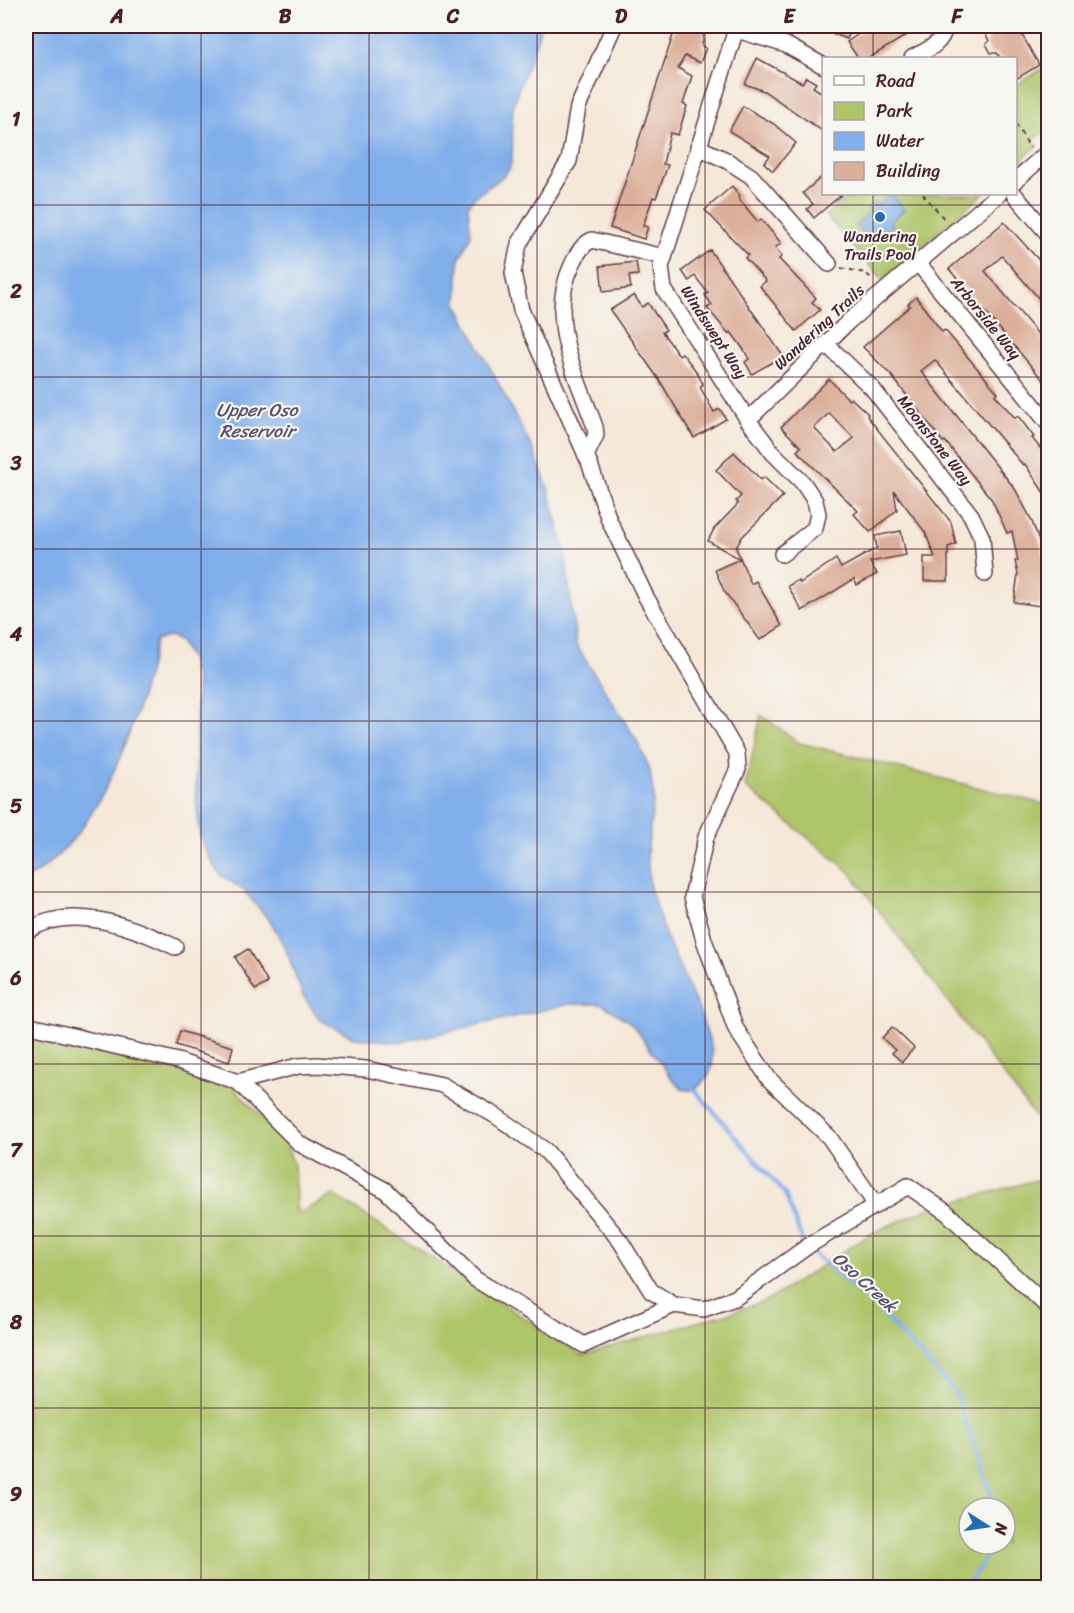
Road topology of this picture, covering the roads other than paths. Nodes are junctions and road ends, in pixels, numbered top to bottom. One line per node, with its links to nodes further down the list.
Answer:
1 (614, 26): 18 (street)
2 (945, 26): 4 (street)
3 (737, 28): 5 (street); 6 (street, Windswept Way)
4 (914, 57)
5 (822, 65)
6 (698, 147): 12 (street, Windswept Way); 14 (street)
7 (1044, 156): 8 (street)
8 (1017, 179)
9 (998, 195): 13 (street, Wandering Trails)
10 (1015, 195): 11 (street)
11 (1048, 234)
12 (664, 257): 16 (street, Windswept Way); 18 (street)
13 (918, 263): 15 (street, Wandering Trails); 17 (street, Arborside Way)
14 (829, 264)
15 (826, 344): 16 (street, Wandering Trails); 20 (street, Moonstone Way)
16 (748, 420): 19 (street, Windswept Way)
17 (1048, 423)
18 (586, 456): 25 (street)
19 (782, 554)
20 (985, 574)
21 (26, 932): 22 (street)
22 (174, 947)
23 (26, 1025): 24 (street)
24 (238, 1082): 26 (street); 26 (street)
25 (876, 1205): 26 (street); 27 (street)
26 (674, 1305)
27 (1048, 1307)

